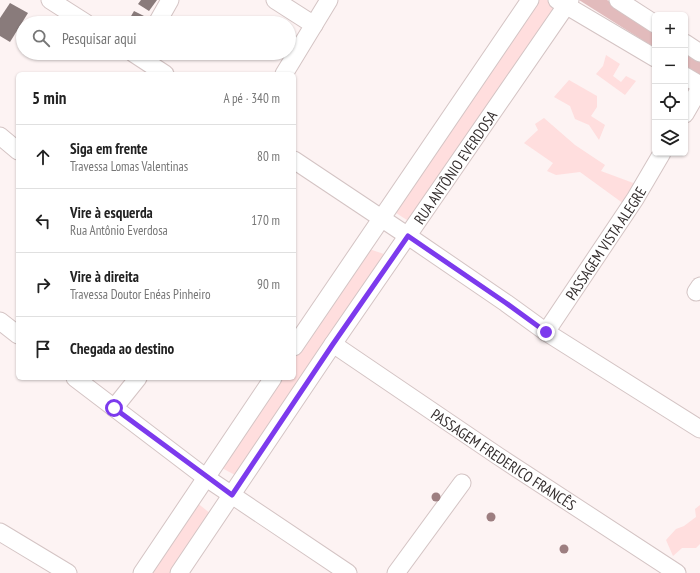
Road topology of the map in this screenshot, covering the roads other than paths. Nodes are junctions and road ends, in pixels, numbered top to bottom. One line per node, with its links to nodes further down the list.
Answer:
1 (50, 0): 8 (street)
2 (170, 0): 9 (street)
3 (275, 0): 11 (street)
4 (329, 0): 11 (street)
5 (530, 0): 28 (street)
6 (618, 0): 10 (street)
7 (565, 2): 15 (street); 29 (street, RUA ANTÔNIO EVERDOSA)
8 (75, 16)
9 (161, 16)
10 (652, 22)
11 (314, 25): 14 (street)
12 (688, 45): 13 (street)
13 (700, 53)
14 (296, 54)
15 (652, 56)
16 (145, 60): 18 (street)
17 (293, 60): 19 (street)
18 (162, 72)
19 (285, 72)
20 (688, 78): 21 (street)
21 (700, 85)
22 (700, 88): 23 (street)
23 (688, 109)
24 (0, 136): 25 (street)
25 (16, 149)
26 (660, 156): 31 (street, PASSAGEM VISTA ALEGRE)
27 (296, 161): 28 (street)
28 (382, 218): 29 (street); 33 (street)
29 (408, 236): 31 (street); 34 (street, RUA ANTÔNIO EVERDOSA)
30 (0, 321): 32 (street)
31 (546, 332): 39 (street)
32 (16, 333)
33 (296, 344)
34 (333, 344): 42 (street, RUA ANTÔNIO EVERDOSA); 49 (street, PASSAGEM FREDERICO FRANCÊS)
35 (78, 380): 38 (street)
36 (136, 380): 38 (street)
37 (272, 380): 40 (street)
38 (114, 408): 40 (street)
39 (698, 424)
40 (206, 477): 42 (street); 45 (street)
41 (462, 483): 48 (street)
42 (232, 495): 46 (street, RUA ANTÔNIO EVERDOSA); 47 (street)
43 (0, 532): 44 (street)
44 (68, 573)
45 (142, 573)
46 (179, 573)
47 (348, 573)
48 (396, 573)
49 (677, 573)

